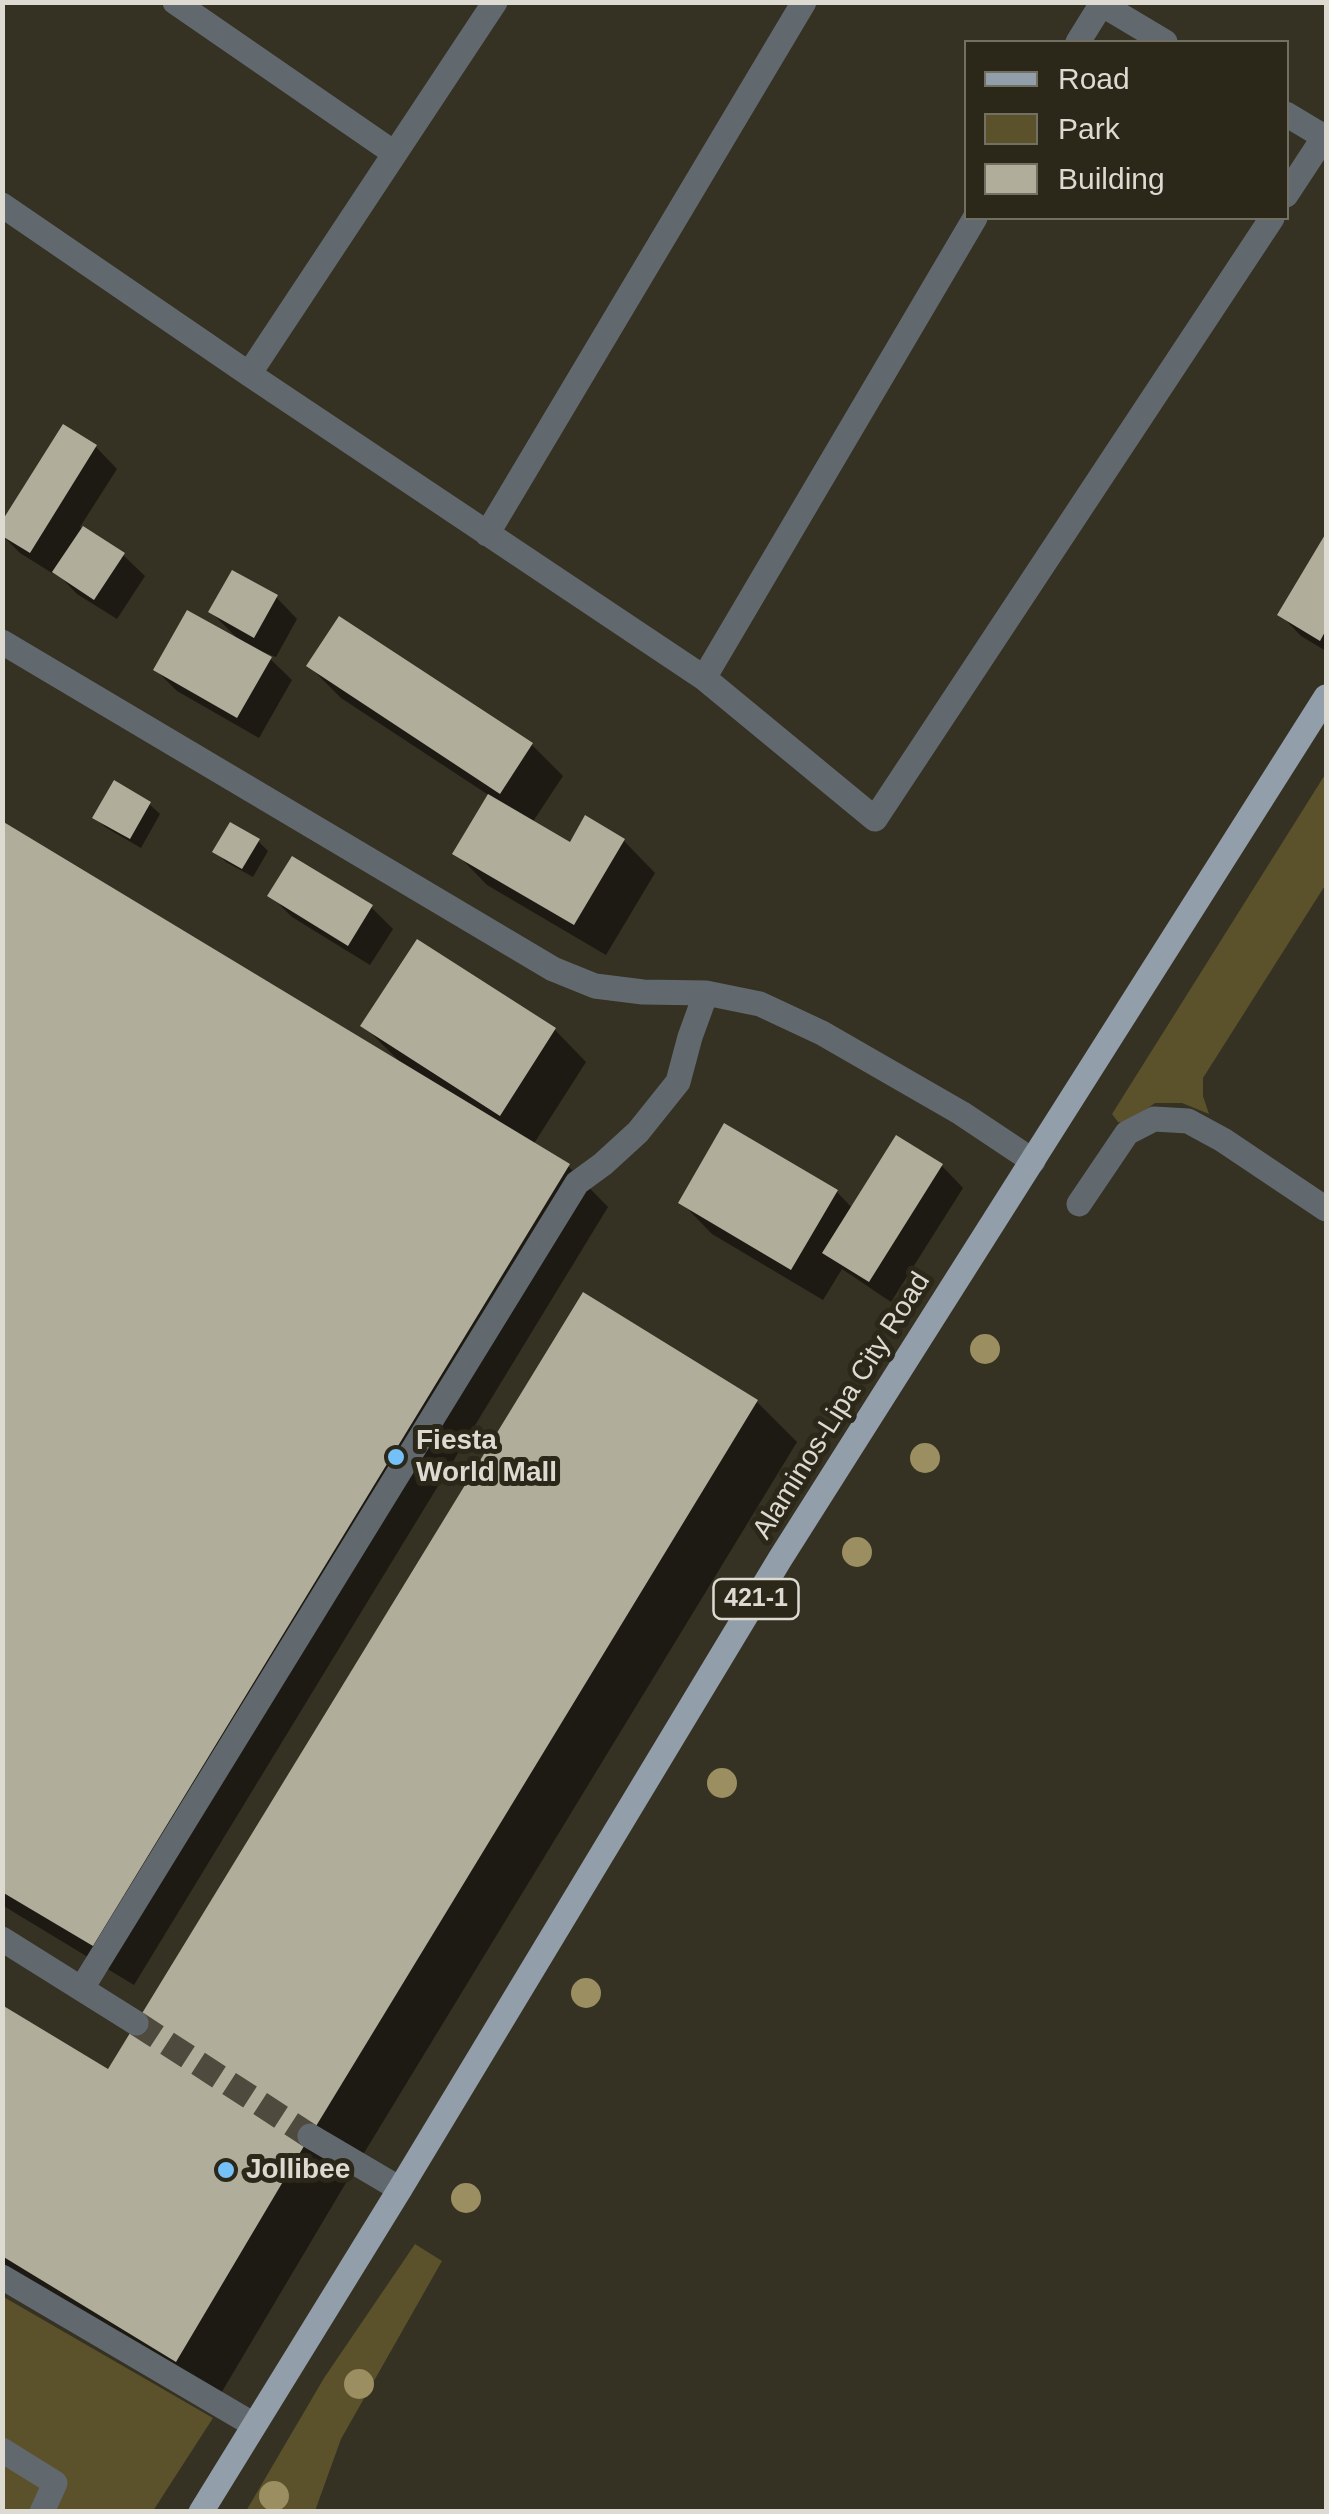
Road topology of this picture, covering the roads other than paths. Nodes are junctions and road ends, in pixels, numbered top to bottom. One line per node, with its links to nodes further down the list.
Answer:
1 (174, 2): 9 (street)
2 (496, 2): 9 (street)
3 (804, 2): 15 (street)
4 (1099, 4): 5 (street); 6 (street)
5 (1079, 40)
6 (1162, 40)
7 (1289, 116): 8 (street)
8 (1326, 136): 10 (street)
9 (394, 154): 14 (street)
10 (1289, 191)
11 (2, 205): 14 (street)
12 (975, 220): 17 (street)
13 (1271, 220): 17 (street)
14 (250, 374): 15 (street)
15 (487, 534): 17 (street)
16 (2, 642): 19 (street)
17 (704, 678)
18 (1326, 697): 20 (main road, Alaminos-Lipa City Road / 421-1)
19 (706, 993): 20 (street); 24 (street)
20 (1033, 1161): 27 (main road, Alaminos-Lipa City Road / 421-1)
21 (1079, 1204): 22 (street)
22 (1326, 1209)
23 (2, 1939): 24 (street)
24 (82, 1988): 25 (street)
25 (136, 2023)
26 (310, 2136): 27 (street)
27 (400, 2190): 29 (main road, Alaminos-Lipa City Road / 421-1)
28 (2, 2277): 29 (street)
29 (254, 2425): 32 (main road, Alaminos-Lipa City Road / 421-1)
30 (2, 2450): 31 (street)
31 (42, 2512)
32 (201, 2512)

